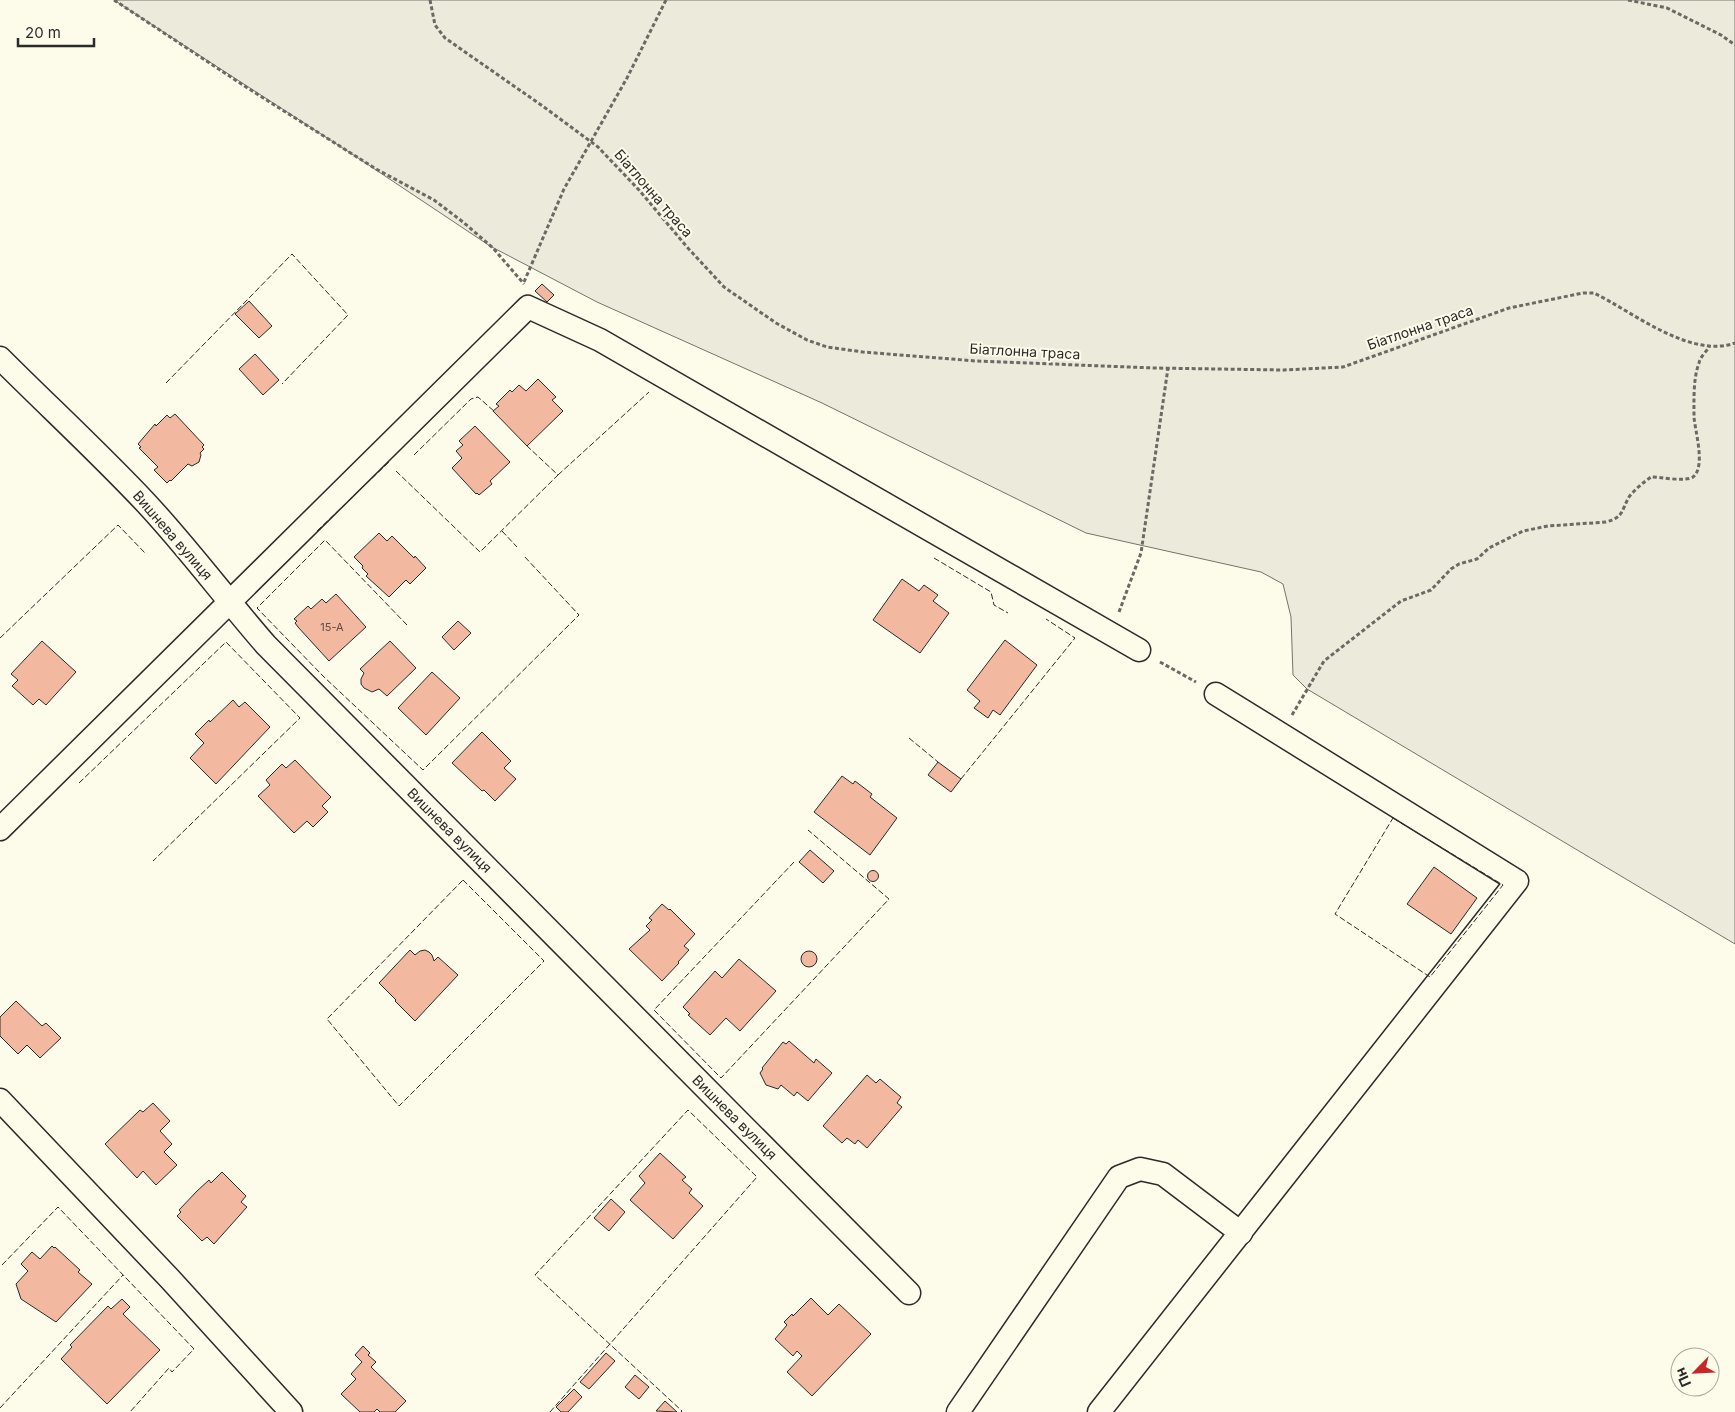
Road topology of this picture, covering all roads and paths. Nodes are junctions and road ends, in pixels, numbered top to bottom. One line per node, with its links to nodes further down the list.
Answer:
1 (114, 0): 8 (path)
2 (430, 0): 8 (path, Біатлонна траса)
3 (666, 0): 8 (path)
4 (1628, 0): 6 (path)
5 (1655, 0): 6 (path)
6 (1650, 4): 7 (path)
7 (1735, 45)
8 (591, 142): 12 (path, Біатлонна траса)
9 (1735, 343): 10 (path, Біатлонна траса)
10 (1709, 346): 12 (path, Біатлонна траса); 17 (path)
11 (0, 358): 13 (street, Вишнева вулиця)
12 (1168, 368): 14 (path)
13 (229, 602): 14 (street); 18 (street); 21 (street, Вишнева вулиця)
14 (1111, 634): 15 (street)
15 (1139, 650): 16 (path)
16 (1216, 694): 17 (street)
17 (1281, 734): 20 (street)
18 (0, 829)
19 (0, 1100): 22 (street)
20 (1241, 1232): 23 (street); 24 (street)
21 (909, 1293)
22 (291, 1412)
23 (958, 1412)
24 (1099, 1412)

